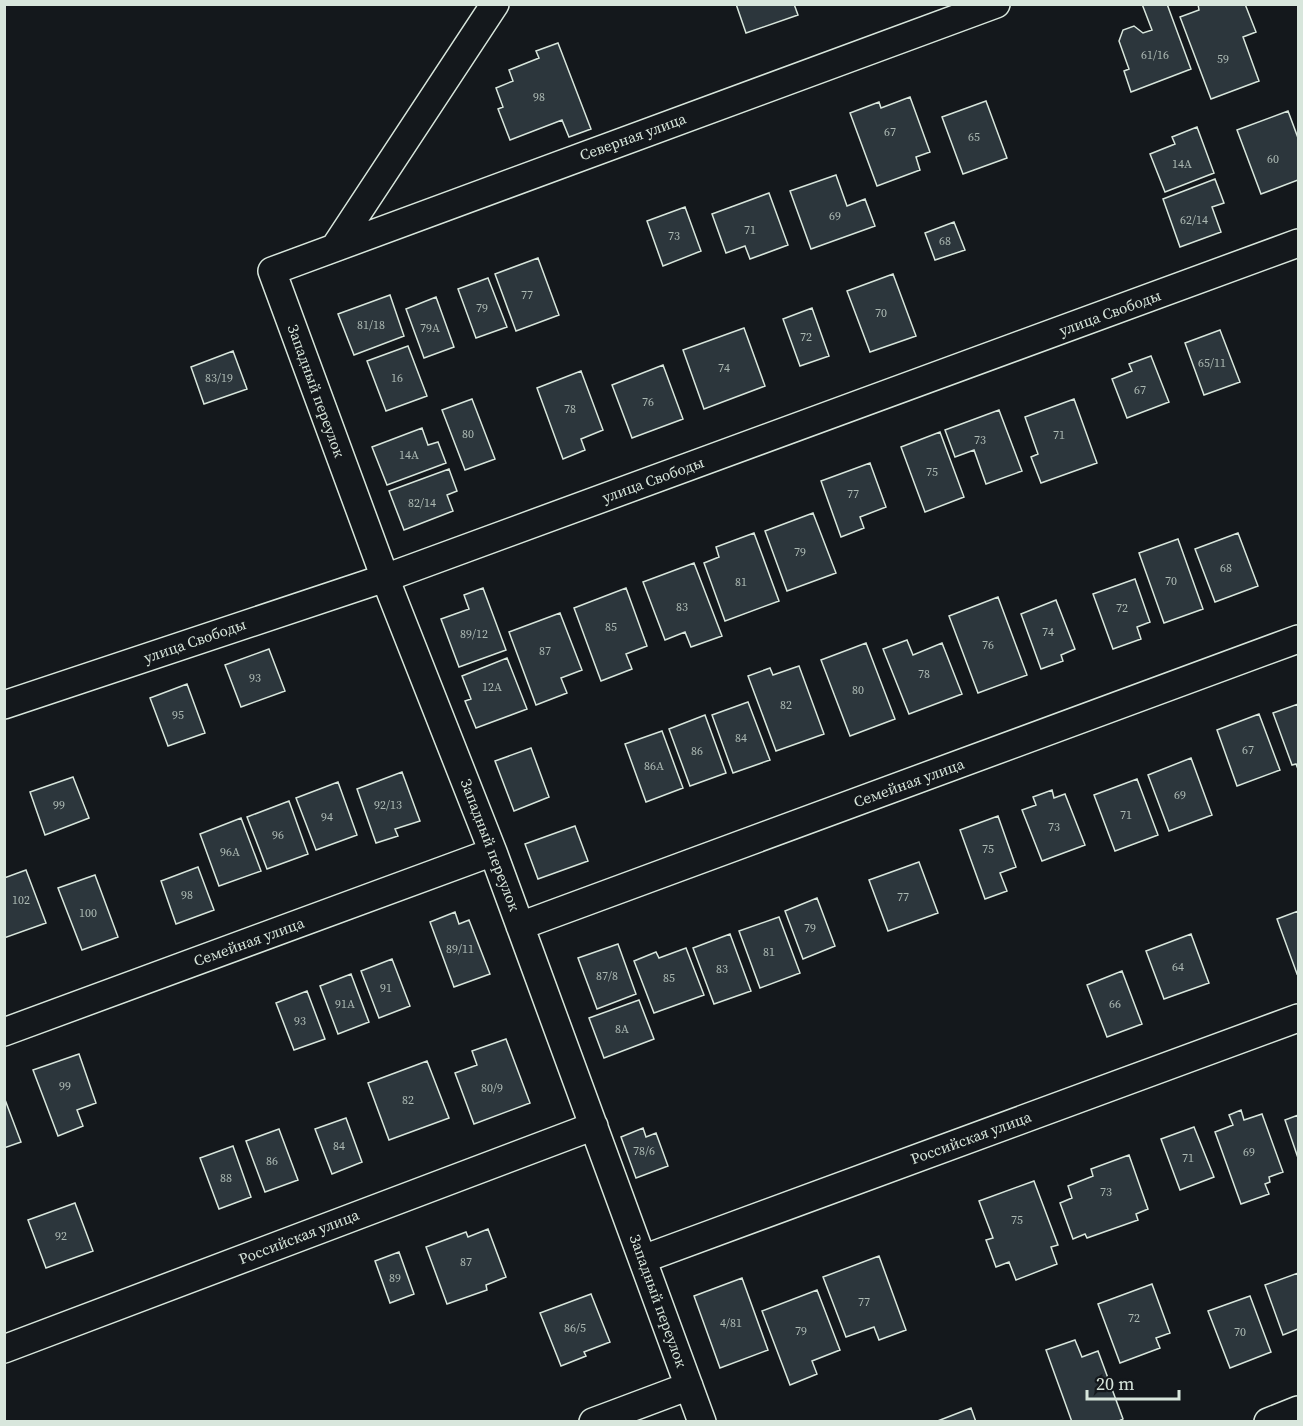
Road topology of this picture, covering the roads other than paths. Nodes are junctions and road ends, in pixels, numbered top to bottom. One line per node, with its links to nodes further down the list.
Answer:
1 (495, 4): 4 (street)
2 (996, 4): 4 (street, Северная улица)
3 (1299, 243): 6 (street, улица Свободы)
4 (334, 246): 5 (street, Северная улица)
5 (272, 271): 6 (street, Западный переулок)
6 (385, 578): 8 (street, улица Свободы); 9 (street, Западный переулок)
7 (1299, 639): 10 (street, Семейная улица)
8 (4, 705)
9 (493, 852): 10 (street, Западный переулок); 12 (street, Семейная улица)
10 (520, 926): 13 (street, Западный переулок)
11 (1299, 1018): 14 (street, Российская улица)
12 (4, 1032)
13 (594, 1126): 14 (street, Западный переулок); 15 (street, Российская улица)
14 (643, 1259): 16 (street, Западный переулок)
15 (4, 1349)
16 (689, 1386): 18 (street); 19 (street, Западный переулок)
17 (1299, 1410): 20 (street)
18 (593, 1422)
19 (702, 1422)
20 (1268, 1422)

